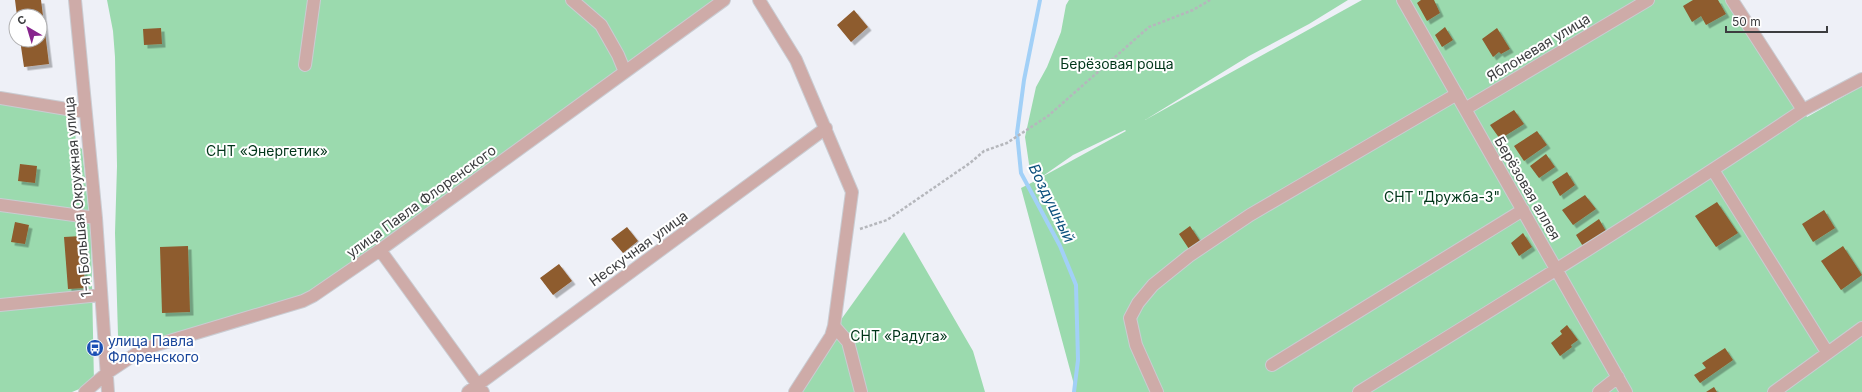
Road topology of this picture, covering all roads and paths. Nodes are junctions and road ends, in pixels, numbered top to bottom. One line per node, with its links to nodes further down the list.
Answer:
1 (75, 0): 17 (street, 1-я Большая Окружная улица)
2 (314, 0): 10 (street)
3 (572, 0): 11 (street)
4 (724, 0): 11 (street, улица Павла Флоренского)
5 (759, 0): 18 (street)
6 (1210, 0): 23 (path)
7 (1403, 0): 13 (street, Берёзовая аллея)
8 (1648, 0): 15 (street, Яблоневая улица)
9 (1732, 0): 16 (street)
10 (305, 65)
11 (625, 72): 24 (street, улица Павла Флоренского)
12 (1862, 79): 16 (street)
13 (1457, 94): 15 (street, Берёзовая аллея); 40 (street)
14 (0, 98): 17 (street)
15 (1465, 109): 21 (street, Берёзовая аллея)
16 (1803, 110): 19 (street)
17 (85, 112): 22 (street, 1-я Большая Окружная улица)
18 (826, 128): 23 (street); 34 (street, Нескучная улица)
19 (1713, 170): 25 (street); 30 (street)
20 (0, 205): 22 (street)
21 (1523, 210): 25 (street, Берёзовая аллея); 31 (street)
22 (96, 218): 26 (street, 1-я Большая Окружная улица)
23 (847, 228): 28 (street)
24 (380, 250): 32 (street, улица Павла Флоренского); 34 (street)
25 (1557, 269): 33 (street, Берёзовая аллея); 41 (street)
26 (100, 295): 27 (street); 32 (street, 1-я Большая Окружная улица)
27 (0, 305)
28 (834, 326): 38 (street); 39 (street)
29 (1860, 334): 30 (street)
30 (1827, 352): 35 (street)
31 (1272, 365)
32 (107, 373): 36 (street, улица Павла Флоренского); 37 (street, 1-я Большая Окружная улица)
33 (1618, 377): 42 (street); 43 (street, Берёзовая аллея)
34 (476, 390)
35 (1780, 391)
36 (85, 392)
37 (108, 392)
38 (795, 392)
39 (861, 392)
40 (1157, 392)
41 (1359, 392)
42 (1599, 392)
43 (1626, 392)

